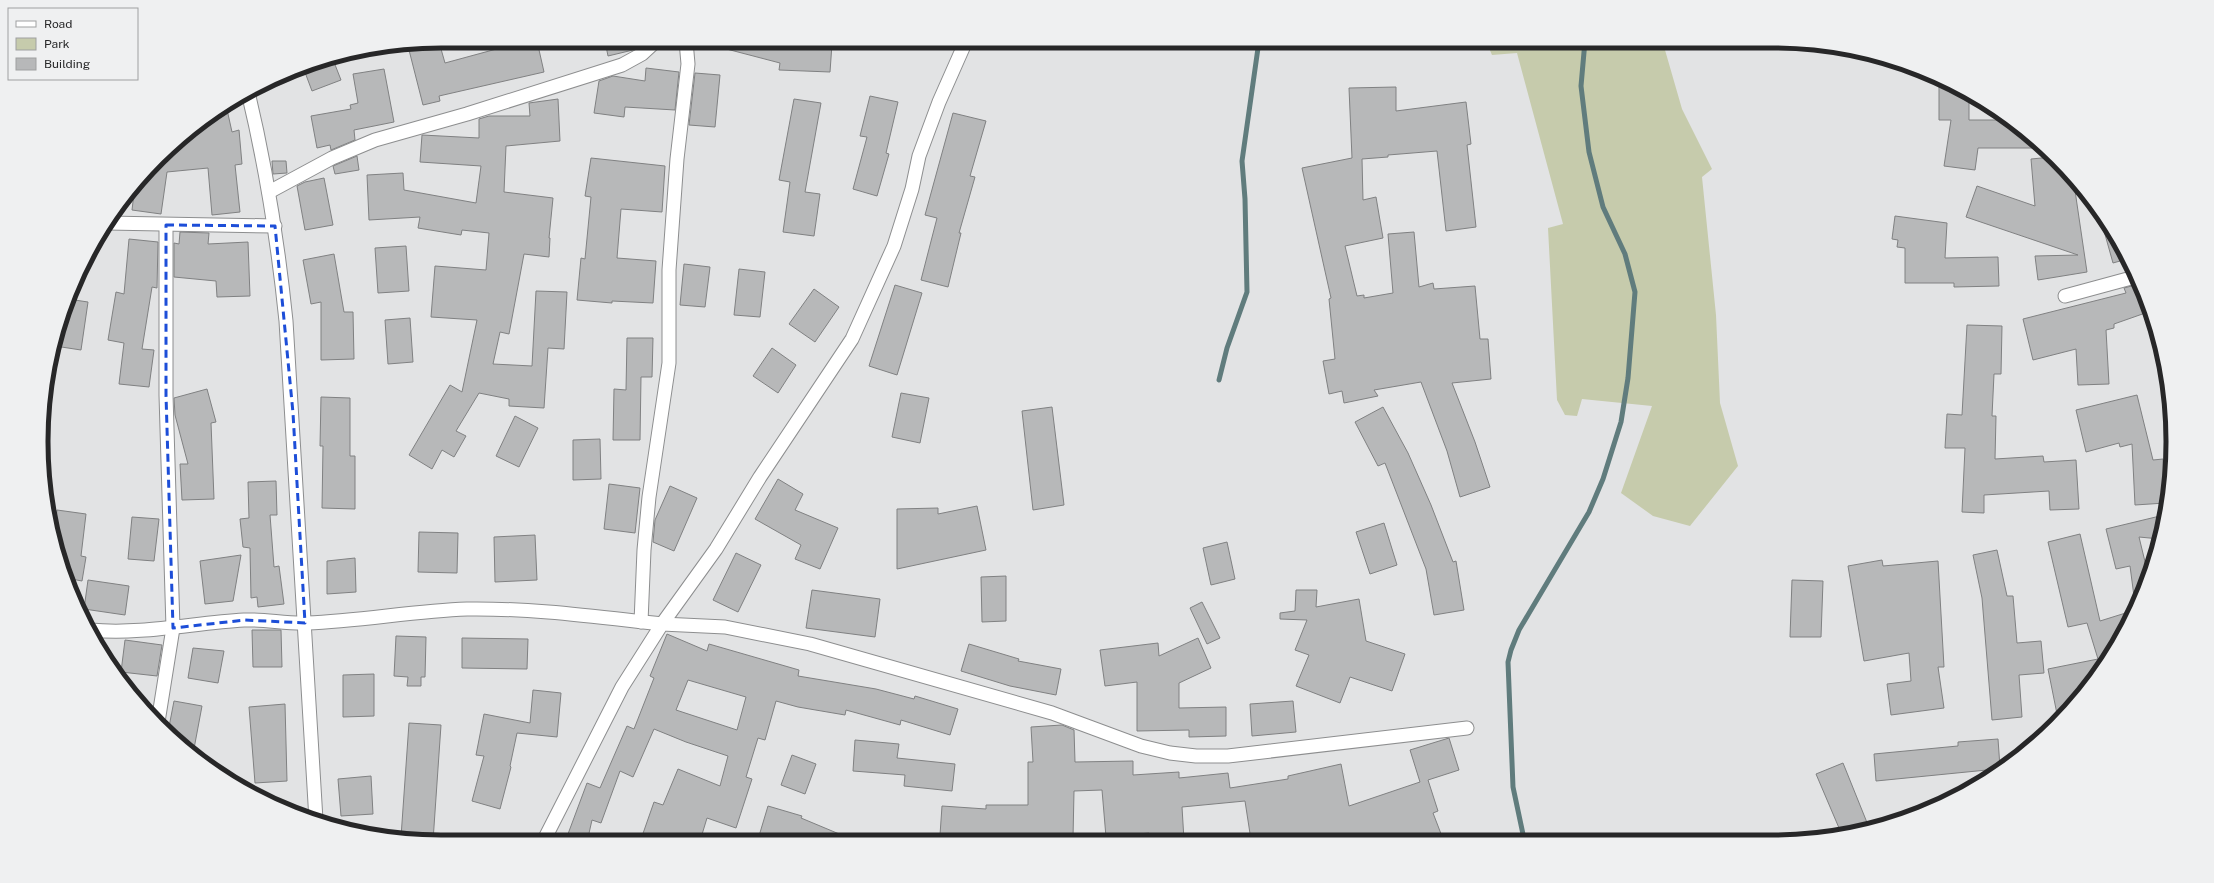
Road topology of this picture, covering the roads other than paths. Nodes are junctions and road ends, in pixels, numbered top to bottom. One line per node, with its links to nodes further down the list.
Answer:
1 (648, 48): 5 (street)
2 (687, 48): 11 (street)
3 (963, 48): 13 (street)
4 (250, 98): 5 (street)
5 (269, 192): 8 (street)
6 (114, 223): 7 (street)
7 (166, 225): 8 (street); 14 (street)
8 (275, 226): 12 (street)
9 (2130, 277): 10 (street)
10 (2065, 296)
11 (641, 622): 12 (street); 13 (street)
12 (305, 623): 14 (street); 18 (street)
13 (662, 624): 17 (street); 19 (street)
14 (173, 628): 15 (street); 16 (street)
15 (97, 630)
16 (159, 716)
17 (1467, 728)
18 (316, 814)
19 (547, 835)

